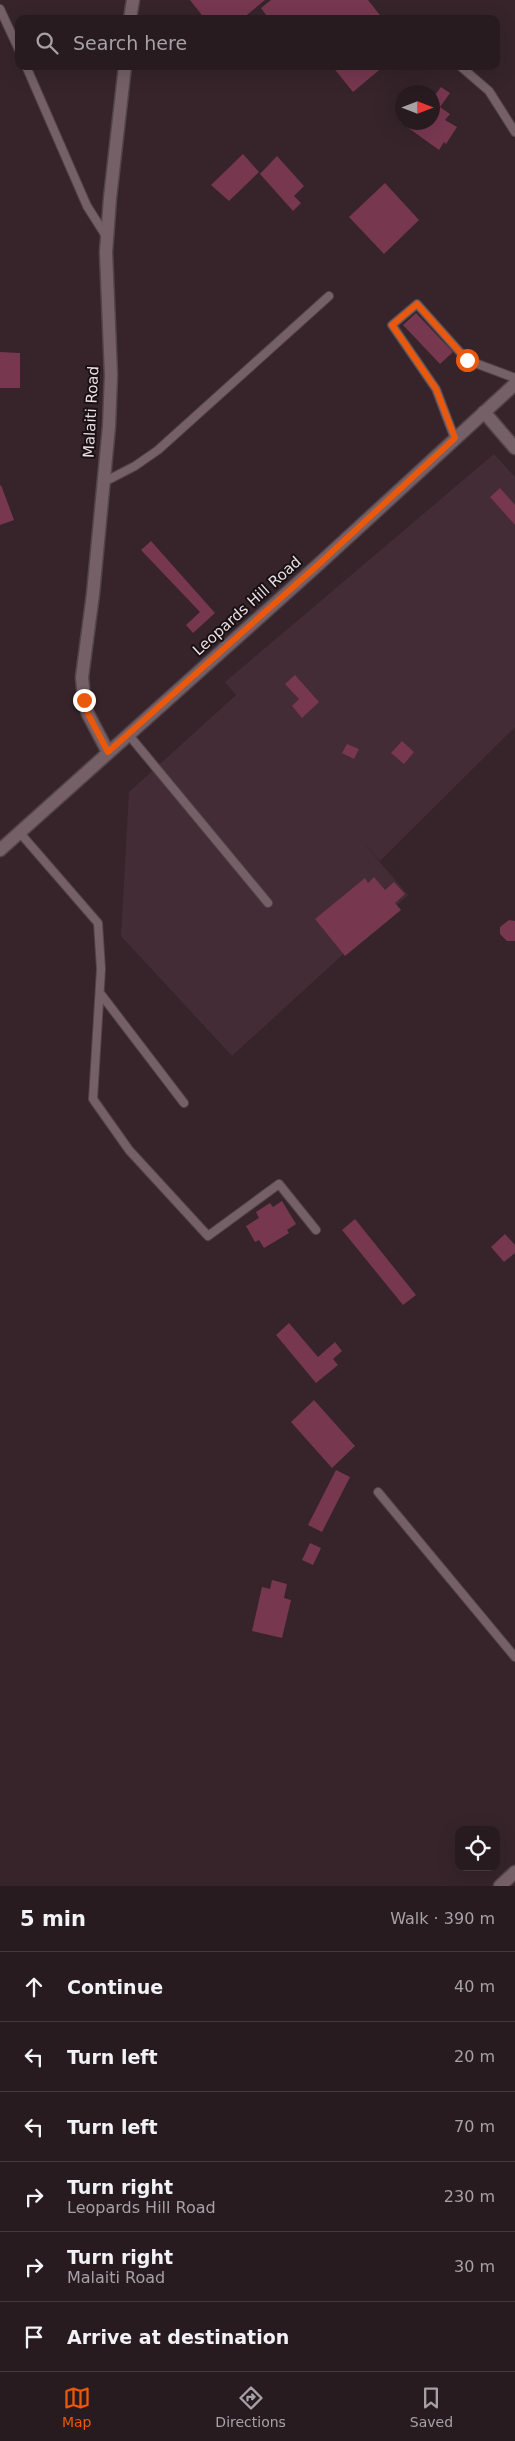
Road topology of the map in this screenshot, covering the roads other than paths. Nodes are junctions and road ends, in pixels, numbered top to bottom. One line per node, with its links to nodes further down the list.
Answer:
1 (133, 0): 3 (street)
2 (0, 8): 4 (lane)
3 (131, 15)
4 (15, 41)
5 (28, 70): 9 (lane)
6 (125, 70): 9 (street, Malaiti Road)
7 (465, 70): 8 (lane)
8 (515, 132)
9 (107, 237): 16 (street, Malaiti Road)
10 (329, 296): 16 (lane)
11 (515, 378): 14 (lane)
12 (515, 384): 13 (street, Leopards Hill Road)
13 (484, 412): 14 (street, Leopards Hill Road); 15 (street)
14 (455, 438): 17 (street, Leopards Hill Road)
15 (515, 448)
16 (104, 482): 18 (street, Malaiti Road)
17 (128, 734): 18 (street, Leopards Hill Road); 21 (lane)
18 (108, 752): 19 (street, Leopards Hill Road)
19 (20, 833): 20 (street, Leopards Hill Road); 22 (lane)
20 (0, 850)
21 (268, 903)
22 (100, 993): 23 (lane); 24 (lane)
23 (184, 1104)
24 (316, 1230)
25 (378, 1492): 26 (lane)
26 (515, 1656)
27 (514, 1874): 28 (street)
28 (500, 1886)

